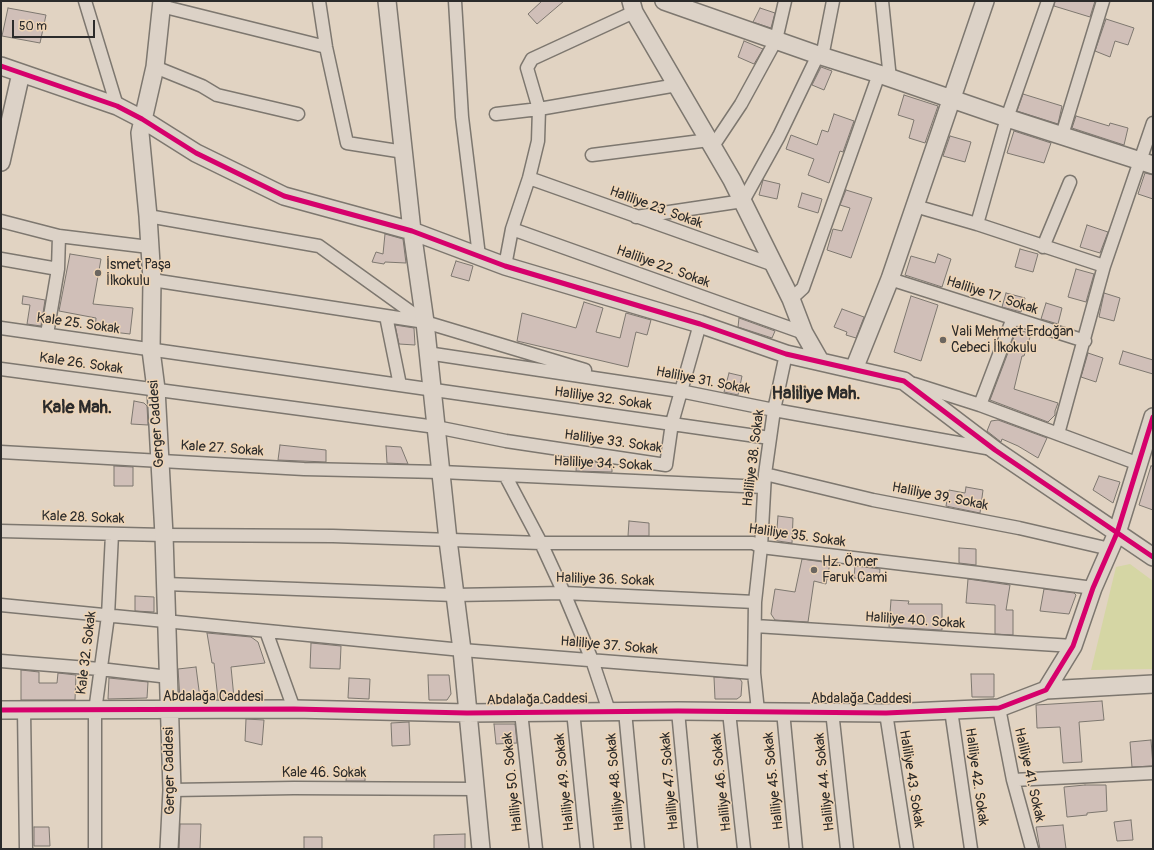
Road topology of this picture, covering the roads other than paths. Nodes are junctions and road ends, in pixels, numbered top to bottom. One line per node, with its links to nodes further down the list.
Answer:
1 (85, 1): 23 (street)
2 (319, 1): 15 (street)
3 (387, 1): 33 (street)
4 (455, 1): 50 (street)
5 (664, 1): 14 (street)
6 (785, 1): 14 (street)
7 (834, 1): 16 (street)
8 (882, 1): 20 (street)
9 (985, 1): 22 (street)
10 (1048, 1): 27 (street)
11 (1103, 1): 30 (street)
12 (161, 3): 15 (street); 18 (street, Gerger Caddesi)
13 (633, 6): 21 (street); 24 (street)
14 (776, 40): 16 (street); 32 (street)
15 (326, 47): 33 (street)
16 (820, 56): 20 (street); 39 (street)
17 (1, 66): 19 (street)
18 (155, 67): 25 (street); 28 (street, Gerger Caddesi)
19 (21, 73): 23 (street); 31 (street)
20 (885, 76): 22 (street); 58 (street)
21 (677, 85): 24 (street); 32 (street)
22 (952, 98): 27 (street); 40 (street)
23 (117, 106): 28 (street)
24 (538, 109): 26 (street); 37 (street)
25 (298, 114)
26 (496, 114)
27 (1007, 118): 30 (street); 44 (street)
28 (142, 119): 41 (street, Gerger Caddesi); 46 (street)
29 (1153, 123): 36 (street)
30 (1062, 135): 36 (street)
31 (3, 143): 35 (street)
32 (711, 143): 34 (street); 39 (street)
33 (404, 152): 46 (street)
34 (592, 155)
35 (1, 162)
36 (1147, 163): 54 (street)
37 (529, 178): 42 (street, Haliliye 23. Sokak); 45 (street)
38 (1070, 182): 49 (street)
39 (742, 201): 42 (street); 52 (street)
40 (915, 206): 44 (street); 57 (street)
41 (148, 216): 48 (street, Gerger Caddesi); 61 (street)
42 (636, 217): 52 (street, Haliliye 23. Sokak)
43 (1, 221): 47 (street)
44 (977, 224): 49 (street)
45 (512, 229): 53 (street); 64 (street, Haliliye 22. Sokak)
46 (412, 231): 50 (street); 61 (street)
47 (59, 236): 48 (street); 55 (street)
48 (149, 247): 56 (street, Gerger Caddesi)
49 (1043, 247): 54 (street)
50 (480, 256): 53 (street)
51 (1, 259): 55 (street)
52 (774, 265): 58 (street)
53 (505, 266): 62 (street)
54 (1104, 266): 66 (street)
55 (58, 269): 65 (street)
56 (152, 280): 59 (street); 67 (street, Gerger Caddesi)
57 (890, 280): 60 (street, Haliliye 17. Sokak); 72 (street)
58 (791, 299): 64 (street)
59 (386, 316): 61 (street); 75 (street)
60 (1013, 318): 66 (street, Haliliye 17. Sokak); 79 (street)
61 (425, 322): 68 (street); 74 (street)
62 (700, 324): 69 (street); 78 (street, Haliliye 33. Sokak)
63 (1, 328): 65 (street, Kale 25. Sokak)
64 (804, 333): 70 (street)
65 (47, 334): 67 (street, Kale 25. Sokak)
66 (1085, 341): 84 (street)
67 (151, 350): 75 (street, Kale 25. Sokak); 76 (street, Gerger Caddesi)
68 (427, 353): 74 (street, Haliliye 31. Sokak); 77 (street)
69 (786, 354): 70 (street); 80 (street, Haliliye 38. Sokak)
70 (820, 361): 72 (street)
71 (1, 369): 76 (street, Kale 26. Sokak)
72 (854, 369): 73 (street)
73 (904, 381): 79 (street); 86 (street)
74 (626, 382): 78 (street, Haliliye 31. Sokak)
75 (400, 385): 77 (street, Haliliye 32. Sokak)
76 (156, 389): 83 (street, Kale 26. Sokak); 88 (street, Gerger Caddesi)
77 (432, 390): 82 (street, Haliliye 32. Sokak); 83 (street)
78 (680, 391): 80 (street, Haliliye 31. Sokak); 82 (street, Haliliye 33. Sokak)
79 (980, 405): 84 (street)
80 (774, 410): 85 (street, Haliliye 38. Sokak); 86 (street, Haliliye 31. Sokak)
81 (1153, 417): 89 (street)
82 (672, 423): 85 (street, Haliliye 32. Sokak); 90 (street, Haliliye 33. Sokak)
83 (436, 427): 90 (street, Haliliye 33. Sokak); 91 (street)
84 (1058, 434): 89 (street)
85 (770, 438): 92 (street, Haliliye 38. Sokak)
86 (995, 450): 97 (street)
87 (1, 452): 88 (street, Kale 27. Sokak)
88 (160, 460): 91 (street, Kale 27. Sokak); 99 (street, Gerger Caddesi)
89 (1139, 464): 97 (street)
90 (666, 465): 94 (street)
91 (441, 472): 93 (street, Haliliye 34. Sokak); 100 (street)
92 (765, 474): 95 (street, Haliliye 38. Sokak); 103 (street, Haliliye 39. Sokak)
93 (506, 475): 94 (street, Haliliye 34. Sokak); 101 (street, Haliliye 48. Sokak)
94 (665, 482): 95 (street, Haliliye 34. Sokak)
95 (764, 487): 102 (street, Haliliye 38. Sokak)
96 (1, 531): 98 (street, Kale 28. Sokak)
97 (1117, 533): 103 (street); 104 (street)
98 (112, 534): 99 (street, Kale 28. Sokak); 111 (street, Kale 32. Sokak)
99 (164, 535): 100 (street, Kale 28. Sokak); 105 (street, Gerger Caddesi)
100 (448, 540): 101 (street, Haliliye 35. Sokak); 108 (street)
101 (541, 543): 102 (street, Haliliye 35. Sokak); 107 (street, Haliliye 48. Sokak)
102 (761, 547): 106 (street, Haliliye 35. Sokak); 109 (street, Haliliye 38. Sokak)
103 (1110, 549): 106 (street)
104 (1153, 557)
105 (166, 584): 108 (street, Haliliye 36. Sokak); 112 (street, Gerger Caddesi)
106 (1093, 588): 115 (street)
107 (564, 593): 108 (street, Haliliye 36. Sokak); 109 (street, Haliliye 36. Sokak); 117 (street, Haliliye 48. Sokak)
108 (454, 595): 116 (street)
109 (755, 602): 113 (street, Haliliye 38. Sokak)
110 (1, 605): 111 (street, Haliliye 37. Sokak)
111 (108, 616): 112 (street, Haliliye 37. Sokak); 119 (street, Kale 32. Sokak)
112 (166, 621): 114 (street, Haliliye 37. Sokak); 121 (street, Gerger Caddesi)
113 (756, 626): 115 (street, Haliliye 40. Sokak); 120 (street, Haliliye 38. Sokak)
114 (266, 631): 116 (street, Haliliye 37. Sokak); 126 (street)
115 (1074, 646): 123 (street)
116 (462, 650): 117 (street, Haliliye 37. Sokak); 139 (street)
117 (592, 660): 120 (street, Haliliye 37. Sokak); 133 (street, Haliliye 48. Sokak)
118 (1, 661): 119 (street)
119 (100, 669): 121 (street); 131 (street, Kale 32. Sokak)
120 (754, 674): 138 (street, Haliliye 38. Sokak)
121 (168, 677): 125 (street, Gerger Caddesi)
122 (1153, 684): 123 (street, Abdalağa Caddesi)
123 (1046, 690): 124 (street, Abdalağa Caddesi)
124 (999, 708): 130 (street, Abdalağa Caddesi); 142 (street, Haliliye 41. Sokak)
125 (168, 709): 126 (street, Abdalağa Caddesi); 131 (street, Abdalağa Caddesi); 144 (street, Gerger Caddesi)
126 (294, 709): 139 (street, Abdalağa Caddesi)
127 (1, 710): 128 (street, Abdalağa Caddesi)
128 (24, 710): 131 (street, Abdalağa Caddesi); 145 (street)
129 (678, 710): 133 (street, Abdalağa Caddesi); 137 (street, Abdalağa Caddesi); 152 (street, Haliliye 47. Sokak)
130 (951, 710): 140 (street, Abdalağa Caddesi); 157 (street, Haliliye 42. Sokak)
131 (95, 711): 146 (street, Kale 32. Sokak)
132 (573, 711): 133 (street, Abdalağa Caddesi); 136 (street, Abdalağa Caddesi); 150 (street, Haliliye 49. Sokak)
133 (617, 711): 151 (street, Haliliye 48. Sokak)
134 (783, 711): 135 (street, Abdalağa Caddesi); 138 (street, Abdalağa Caddesi); 154 (street, Haliliye 45. Sokak)
135 (832, 711): 140 (street, Abdalağa Caddesi); 155 (street, Haliliye 44. Sokak)
136 (520, 712): 139 (street, Abdalağa Caddesi); 149 (street, Haliliye 50. Sokak)
137 (729, 712): 138 (street, Abdalağa Caddesi); 153 (street, Haliliye 46. Sokak)
138 (758, 712)
139 (467, 713): 143 (street)
140 (886, 713): 156 (street, Haliliye 43. Sokak)
141 (1153, 773): 142 (street)
142 (1012, 780): 158 (street, Haliliye 41. Sokak)
143 (476, 789): 144 (street, Kale 46. Sokak); 148 (street)
144 (172, 790): 147 (street, Gerger Caddesi)
145 (26, 849)
146 (95, 849)
147 (169, 849)
148 (481, 849)
149 (536, 849)
150 (586, 849)
151 (638, 849)
152 (691, 849)
153 (744, 849)
154 (796, 849)
155 (848, 849)
156 (907, 849)
157 (972, 849)
158 (1032, 849)

